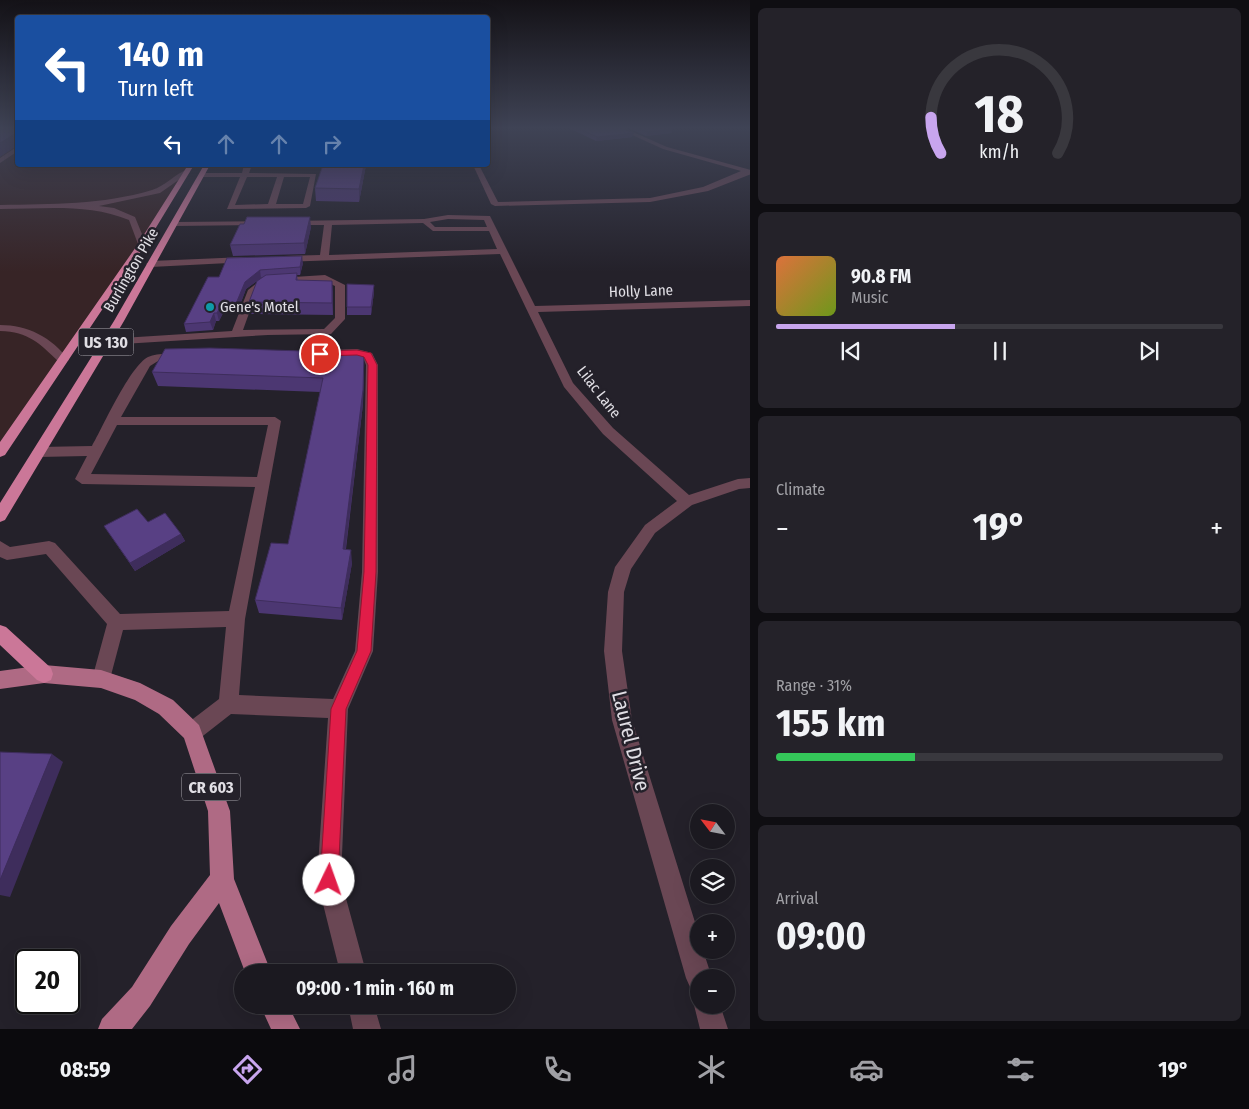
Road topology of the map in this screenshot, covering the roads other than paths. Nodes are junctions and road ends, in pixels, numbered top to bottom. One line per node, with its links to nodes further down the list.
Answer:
1 (178, 176): 9 (street)
2 (184, 176): 16 (highway, Burlington Pike / US 130)
3 (202, 176): 15 (highway, Burlington Pike / US 130)
4 (243, 176): 11 (street)
5 (281, 176): 11 (street)
6 (314, 176): 11 (street)
7 (481, 176): 8 (street)
8 (738, 176)
9 (81, 206): 10 (street); 16 (street)
10 (0, 207)
11 (271, 207)
12 (328, 222): 14 (street); 17 (street, Lilac Lane); 18 (street)
13 (273, 223): 15 (street)
14 (282, 223)
15 (174, 224): 21 (highway, Burlington Pike / US 130)
16 (142, 244): 29 (highway, Burlington Pike / US 130)
17 (503, 251): 18 (street); 23 (street, Lilac Lane)
18 (324, 258): 19 (street)
19 (276, 259)
20 (257, 260): 21 (street)
21 (151, 264): 26 (highway, Burlington Pike / US 130)
22 (750, 303): 23 (street, Holly Lane)
23 (533, 309): 36 (street, Lilac Lane)
24 (0, 328): 29 (street)
25 (236, 334): 25 (street); 26 (street)
26 (106, 342): 33 (highway, Burlington Pike / US 130)
27 (319, 354): 46 (street)
28 (193, 358): 30 (street)
29 (63, 360): 32 (highway, Burlington Pike / US 130)
30 (113, 421): 31 (street); 34 (street)
31 (96, 451): 33 (street); 34 (street)
32 (0, 452)
33 (39, 452): 37 (highway, Burlington Pike / US 130)
34 (264, 482): 39 (street)
35 (750, 482): 36 (street, Laurel Drive)
36 (687, 501): 51 (street, Laurel Drive)
37 (0, 516)
38 (0, 547): 40 (street)
39 (236, 619): 40 (street); 45 (street)
40 (116, 622): 43 (street)
41 (0, 633): 42 (highway)
42 (44, 674): 43 (main road, CR 603); 44 (main road, CR 603)
43 (101, 679): 47 (main road, CR 603)
44 (0, 680)
45 (228, 704): 46 (street); 47 (street)
46 (338, 709): 50 (street)
47 (192, 732): 48 (main road, CR 603)
48 (222, 879): 49 (main road, CR 603); 55 (main road)
49 (255, 964)
50 (351, 964)
51 (696, 969)
52 (278, 1014): 56 (main road)
53 (363, 1014): 57 (street)
54 (709, 1014): 58 (street)
55 (112, 1029)
56 (286, 1029)
57 (367, 1029)
58 (714, 1029)

